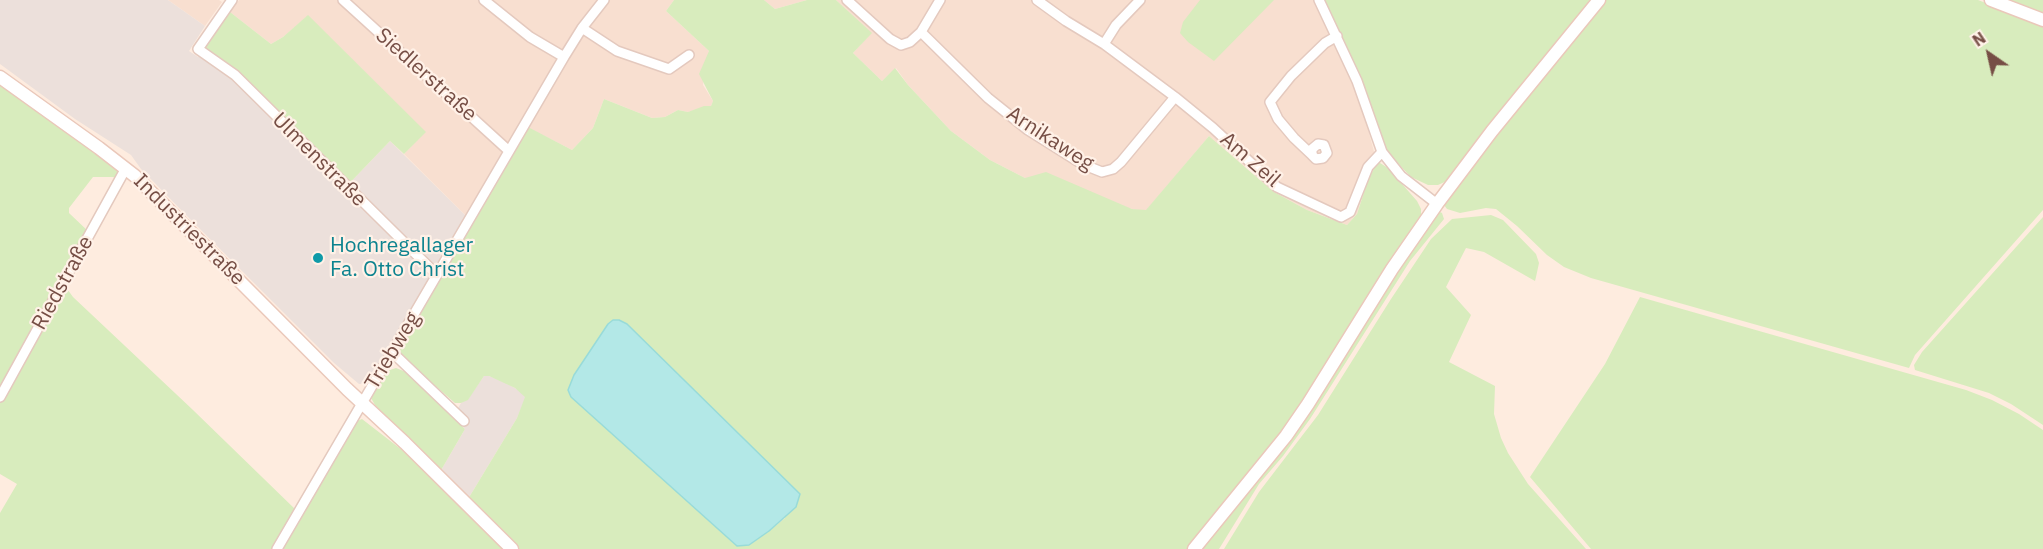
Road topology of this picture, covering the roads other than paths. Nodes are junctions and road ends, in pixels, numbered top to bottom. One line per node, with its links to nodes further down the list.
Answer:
1 (232, 0): 26 (street, Ulmenstraße)
2 (343, 0): 21 (street, Siedlerstraße)
3 (484, 0): 18 (street)
4 (604, 0): 13 (street, Triebweg)
5 (848, 0): 14 (street)
6 (940, 0): 14 (street)
7 (1037, 0): 16 (street, Am Zeil)
8 (1140, 0): 16 (street)
9 (1319, 0): 15 (street)
10 (1599, 0): 25 (street)
11 (1991, 0): 12 (street)
12 (2043, 20)
13 (582, 28): 17 (street); 18 (street, Triebweg)
14 (921, 32): 20 (street, Arnikaweg)
15 (1337, 36): 22 (street); 23 (street)
16 (1104, 44): 20 (street, Am Zeil)
17 (689, 55)
18 (564, 57): 21 (street, Triebweg)
19 (0, 77): 24 (street, Industriestraße)
20 (1175, 97): 22 (street, Am Zeil)
21 (509, 151): 26 (street, Triebweg)
22 (1382, 152): 25 (street)
23 (1312, 155)
24 (126, 168): 28 (street, Riedstraße); 29 (street, Industriestraße)
25 (1437, 204): 33 (street)
26 (437, 275): 27 (street, Triebweg)
27 (393, 353): 29 (street, Triebweg); 30 (street)
28 (0, 397)
29 (362, 403): 31 (street, Triebweg); 32 (street, Industriestraße)
30 (464, 421)
31 (278, 549)
32 (512, 549)
33 (1194, 549)

